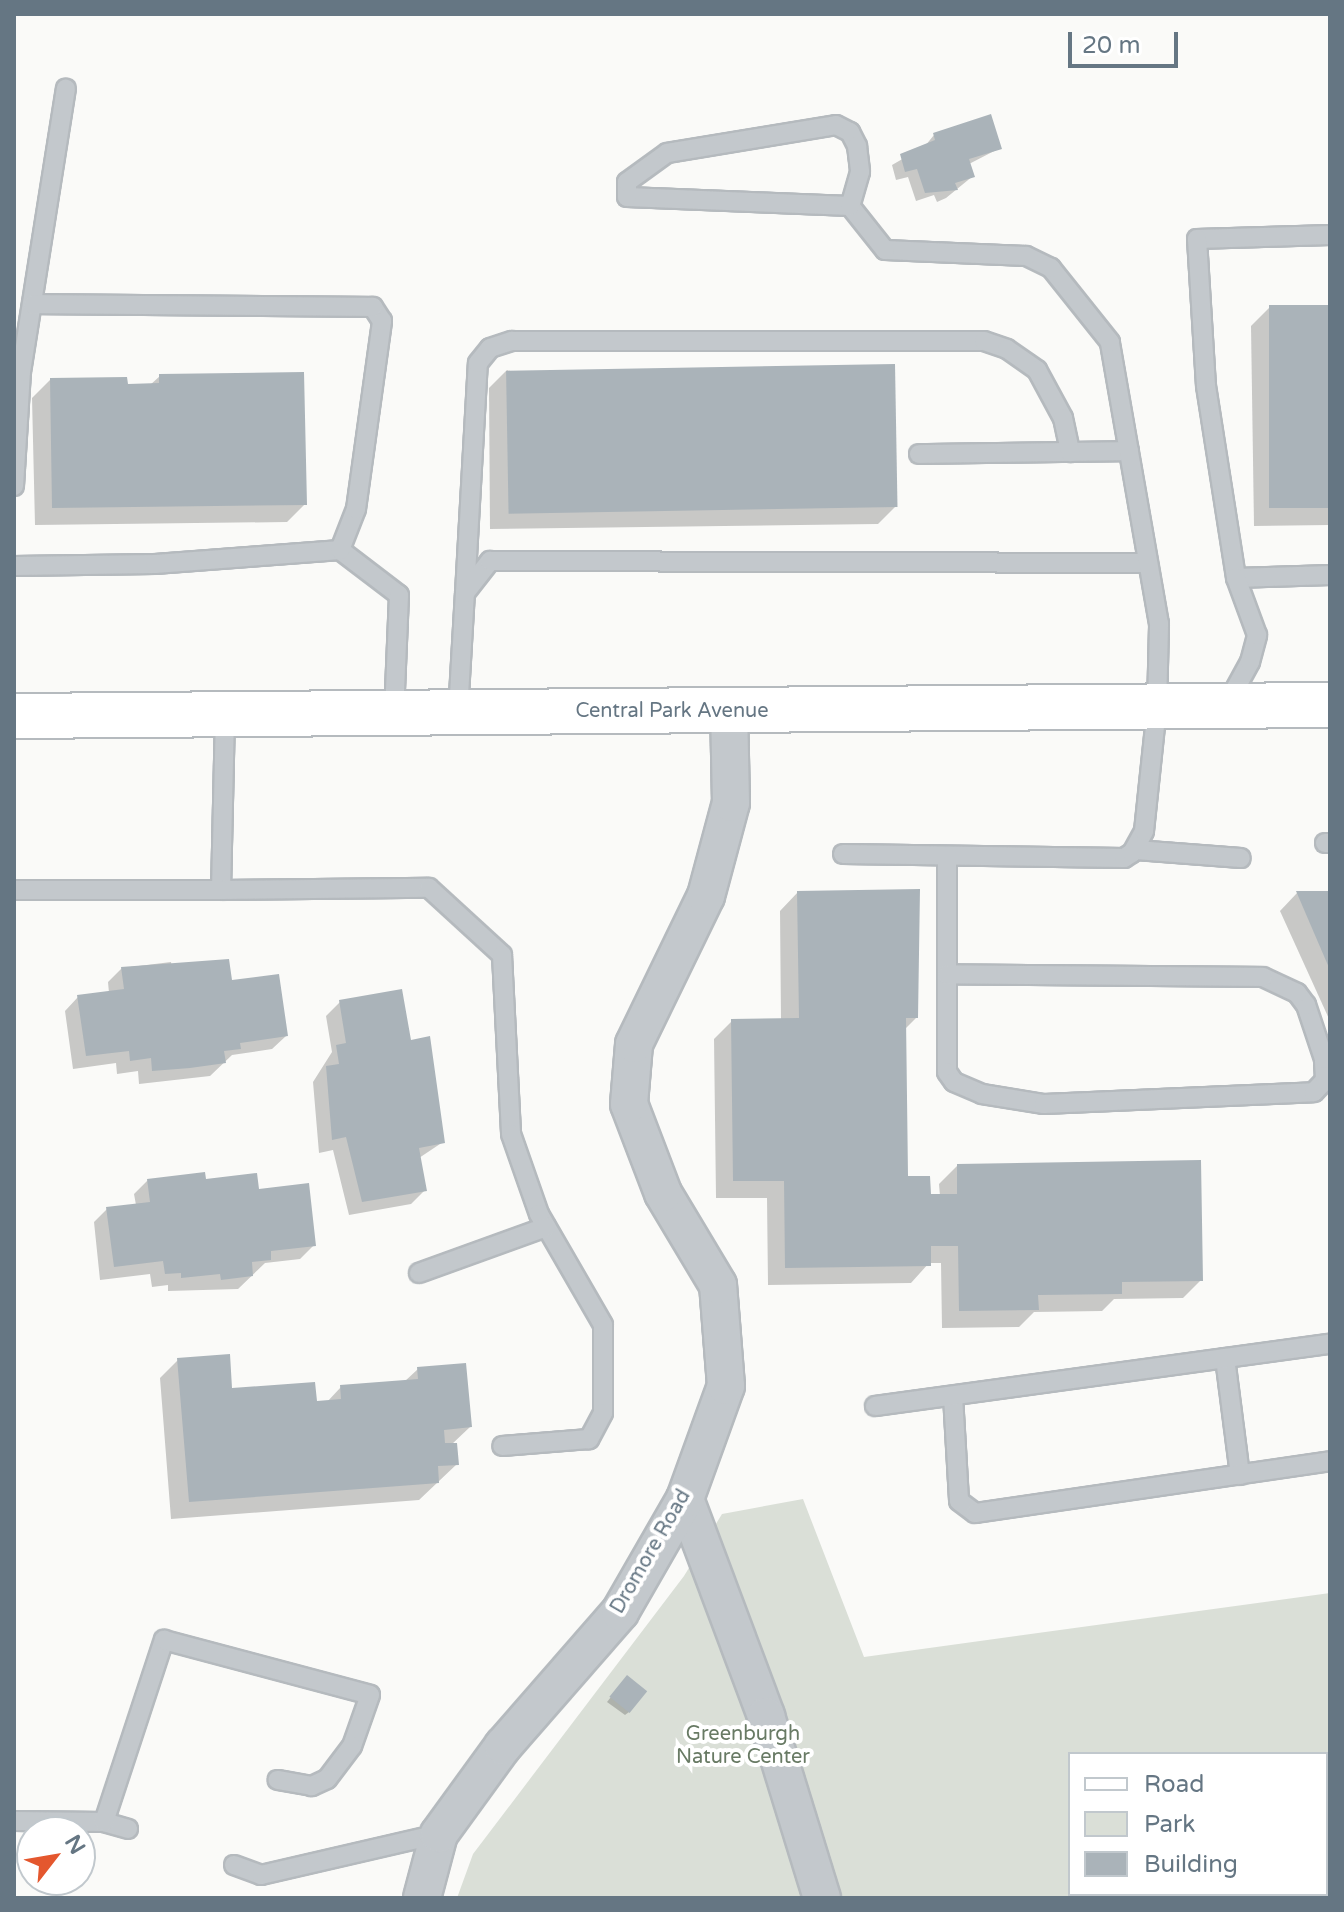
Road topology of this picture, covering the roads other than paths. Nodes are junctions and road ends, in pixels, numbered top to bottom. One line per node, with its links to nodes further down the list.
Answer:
1 (66, 89): 4 (lane)
2 (850, 206): 2 (lane); 5 (lane)
3 (1330, 235): 13 (lane)
4 (33, 304): 8 (lane); 9 (lane)
5 (1129, 451): 6 (lane); 10 (lane)
6 (1070, 452): 7 (lane); 14 (lane)
7 (919, 454)
8 (14, 486)
9 (340, 550): 11 (lane); 19 (lane)
10 (1148, 563): 14 (lane); 17 (lane)
11 (14, 566)
12 (1330, 575): 13 (lane)
13 (1236, 578): 16 (lane)
14 (465, 593): 20 (lane)
15 (1330, 705): 16 (main road, Central Park Avenue)
16 (1225, 707): 17 (main road, Central Park Avenue)
17 (1157, 708): 18 (main road, Central Park Avenue); 23 (lane)
18 (729, 711): 20 (main road, Central Park Avenue); 40 (street, Dromore Road)
19 (394, 713): 20 (main road, Central Park Avenue); 21 (main road, Central Park Avenue)
20 (458, 713)
21 (225, 715): 22 (main road, Central Park Avenue); 28 (lane)
22 (14, 716)
23 (1136, 850): 25 (lane); 26 (lane)
24 (843, 854): 25 (lane)
25 (947, 856): 29 (lane)
26 (1241, 858)
27 (14, 890): 28 (lane)
28 (221, 890): 31 (lane)
29 (947, 974): 30 (lane); 30 (lane)
30 (1326, 1094)
31 (546, 1227): 32 (lane); 37 (lane)
32 (419, 1273)
33 (1330, 1344): 34 (lane)
34 (1225, 1358): 35 (lane); 39 (lane)
35 (953, 1396): 36 (lane); 39 (lane)
36 (875, 1406)
37 (502, 1446)
38 (1330, 1461): 39 (lane)
39 (1240, 1475)
40 (685, 1499): 45 (street, Dromore Road); 48 (street)
41 (278, 1780): 43 (lane)
42 (14, 1821): 43 (lane)
43 (104, 1822): 44 (lane)
44 (128, 1829)
45 (439, 1834): 46 (lane); 47 (street, Dromore Road)
46 (234, 1865)
47 (422, 1898)
48 (822, 1898)

